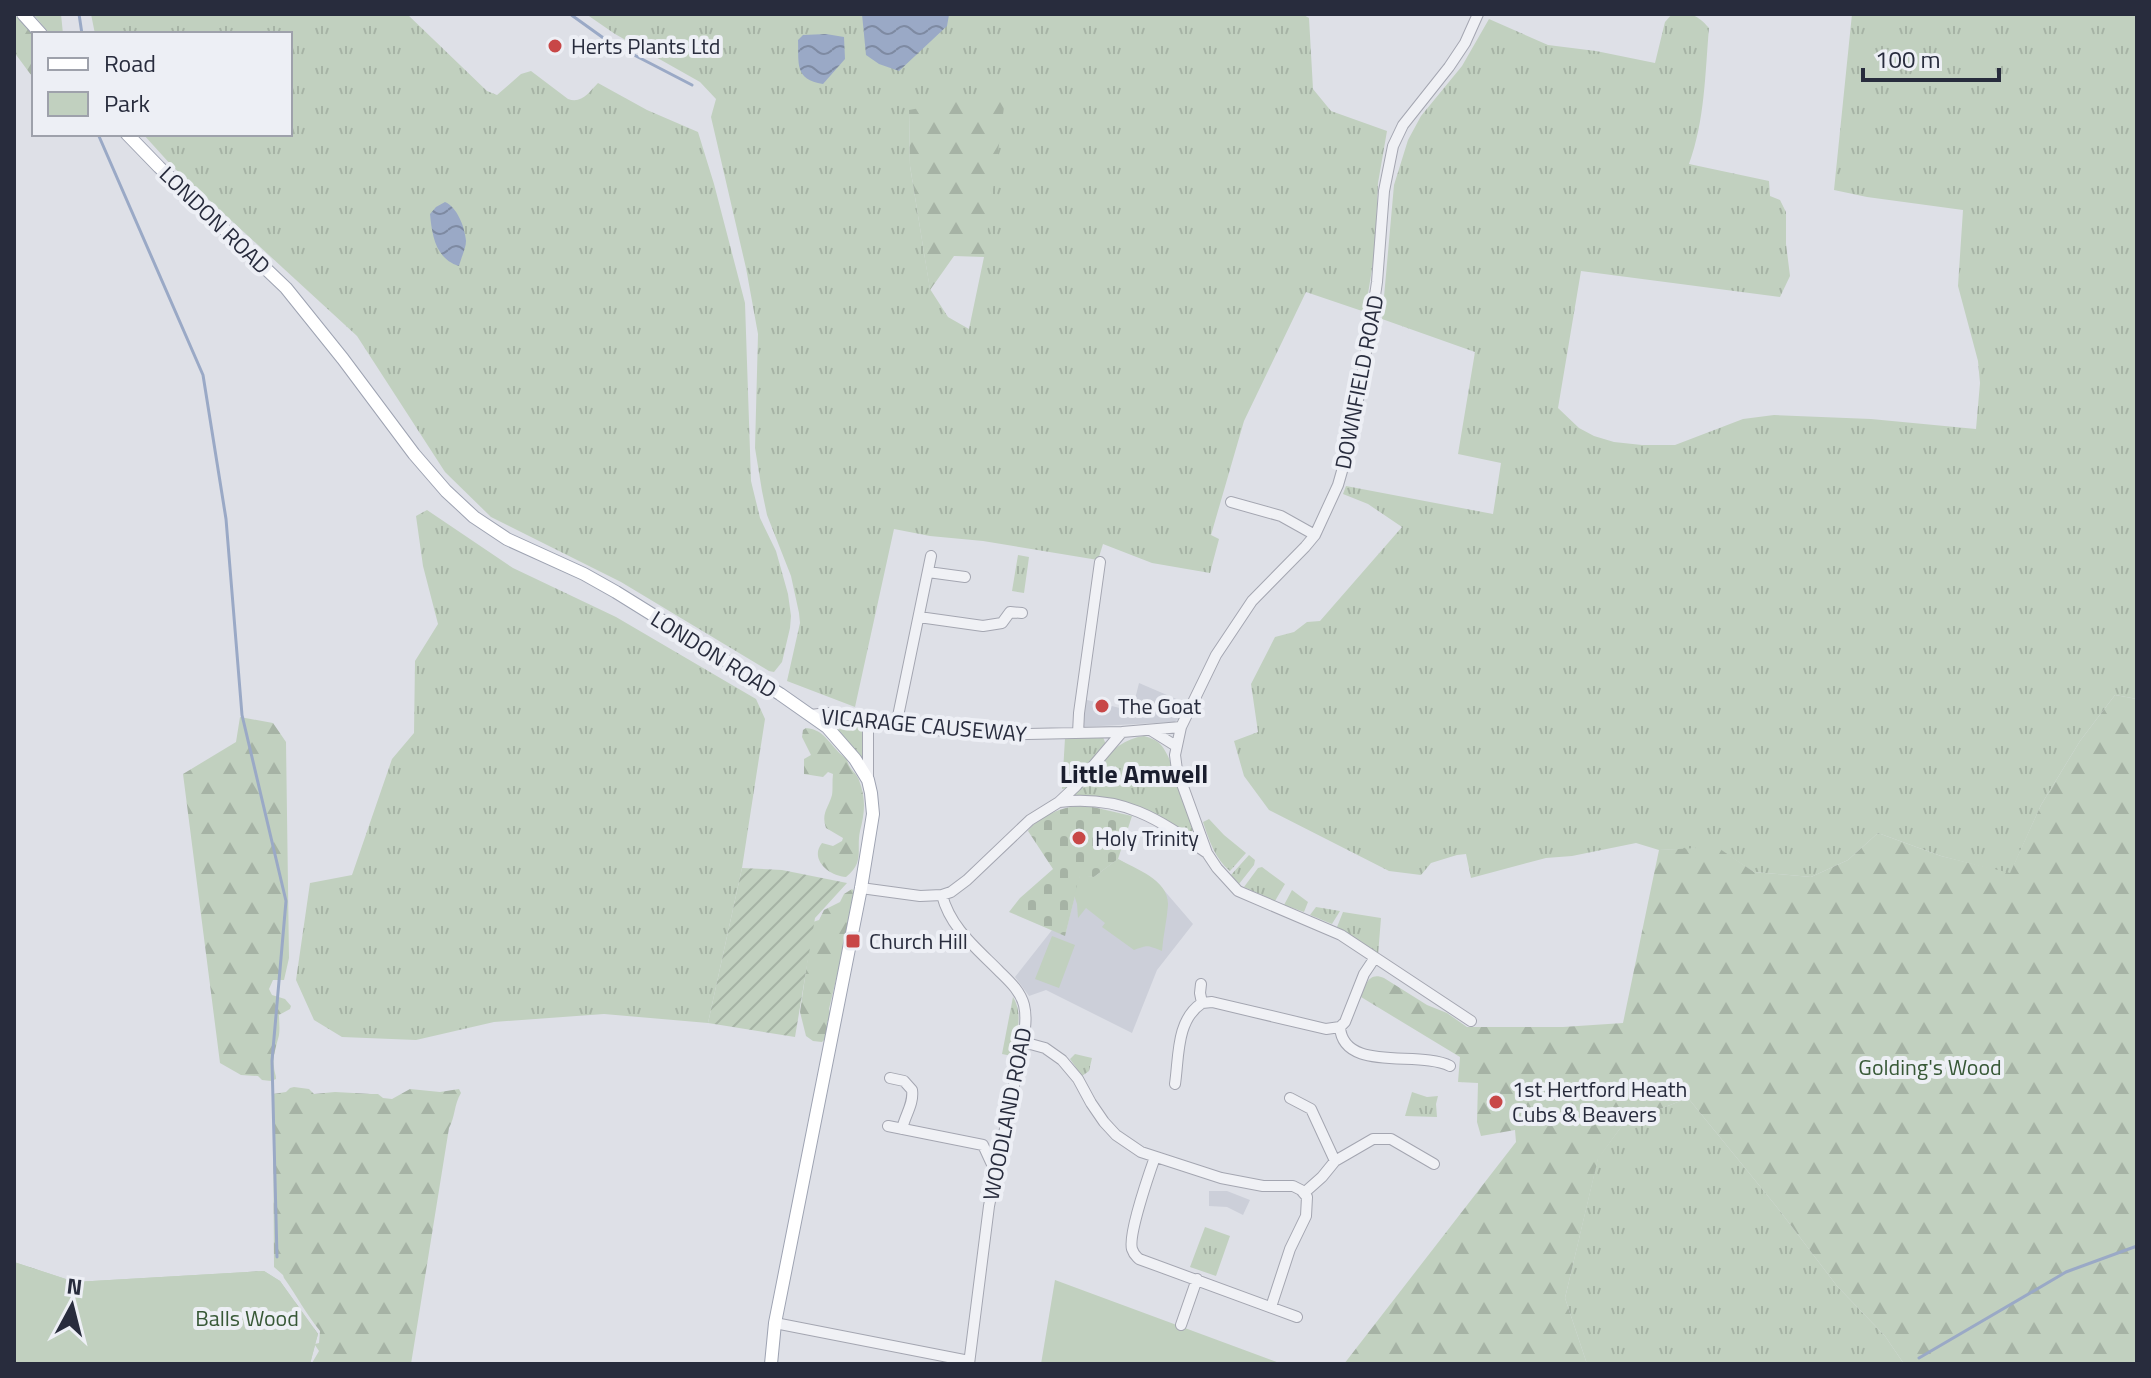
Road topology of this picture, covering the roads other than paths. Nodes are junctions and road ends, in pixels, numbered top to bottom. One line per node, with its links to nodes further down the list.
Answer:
1 (23, 14): 3 (main road)
2 (1478, 14): 6 (street, DOWNFIELD ROAD)
3 (39, 32)
4 (129, 136): 13 (main road, LONDON ROAD)
5 (1231, 502): 6 (street)
6 (1315, 535): 16 (street, DOWNFIELD ROAD)
7 (931, 556): 9 (street)
8 (1100, 562): 19 (street)
9 (928, 572): 10 (street); 12 (street)
10 (965, 577)
11 (1022, 613): 12 (street)
12 (919, 617): 15 (street)
13 (811, 715): 14 (street, VICARAGE CAUSEWAY); 21 (main road, LONDON ROAD)
14 (868, 719): 15 (street, VICARAGE CAUSEWAY); 21 (street)
15 (897, 721): 19 (street, VICARAGE CAUSEWAY)
16 (1181, 727): 17 (street, VICARAGE CAUSEWAY); 20 (street, DOWNFIELD ROAD)
17 (1152, 731): 18 (street, VICARAGE CAUSEWAY); 20 (street)
18 (1122, 732): 19 (street, VICARAGE CAUSEWAY); 22 (street)
19 (1078, 733)
20 (1176, 746): 23 (street)
21 (868, 780): 24 (main road, LONDON ROAD)
22 (1059, 802): 23 (street); 25 (street)
23 (1207, 853): 26 (street)
24 (861, 888): 25 (street); 48 (main road, LONDON ROAD)
25 (942, 895): 31 (street, WOODLAND ROAD)
26 (1374, 959): 29 (street); 30 (street)
27 (1201, 984): 28 (street)
28 (1202, 1003): 30 (street); 34 (street)
29 (1471, 1021)
30 (1340, 1027): 32 (street)
31 (1023, 1042): 37 (street, WOODLAND ROAD); 40 (street)
32 (1450, 1066)
33 (890, 1078): 38 (street)
34 (1175, 1084)
35 (1290, 1098): 41 (street)
36 (888, 1126): 38 (street)
37 (1004, 1127): 39 (street); 43 (street, WOODLAND ROAD)
38 (902, 1129): 39 (street)
39 (983, 1145): 43 (street)
40 (1155, 1157): 44 (street); 45 (street)
41 (1335, 1161): 42 (street); 44 (street)
42 (1434, 1164)
43 (995, 1171): 50 (street, WOODLAND ROAD)
44 (1304, 1193): 46 (street)
45 (1197, 1279): 46 (street); 49 (street)
46 (1271, 1307): 47 (street)
47 (1297, 1317)
48 (775, 1323): 50 (street, WOODLAND ROAD); 51 (main road, LONDON ROAD)
49 (1181, 1325)
50 (969, 1363)
51 (771, 1364)

